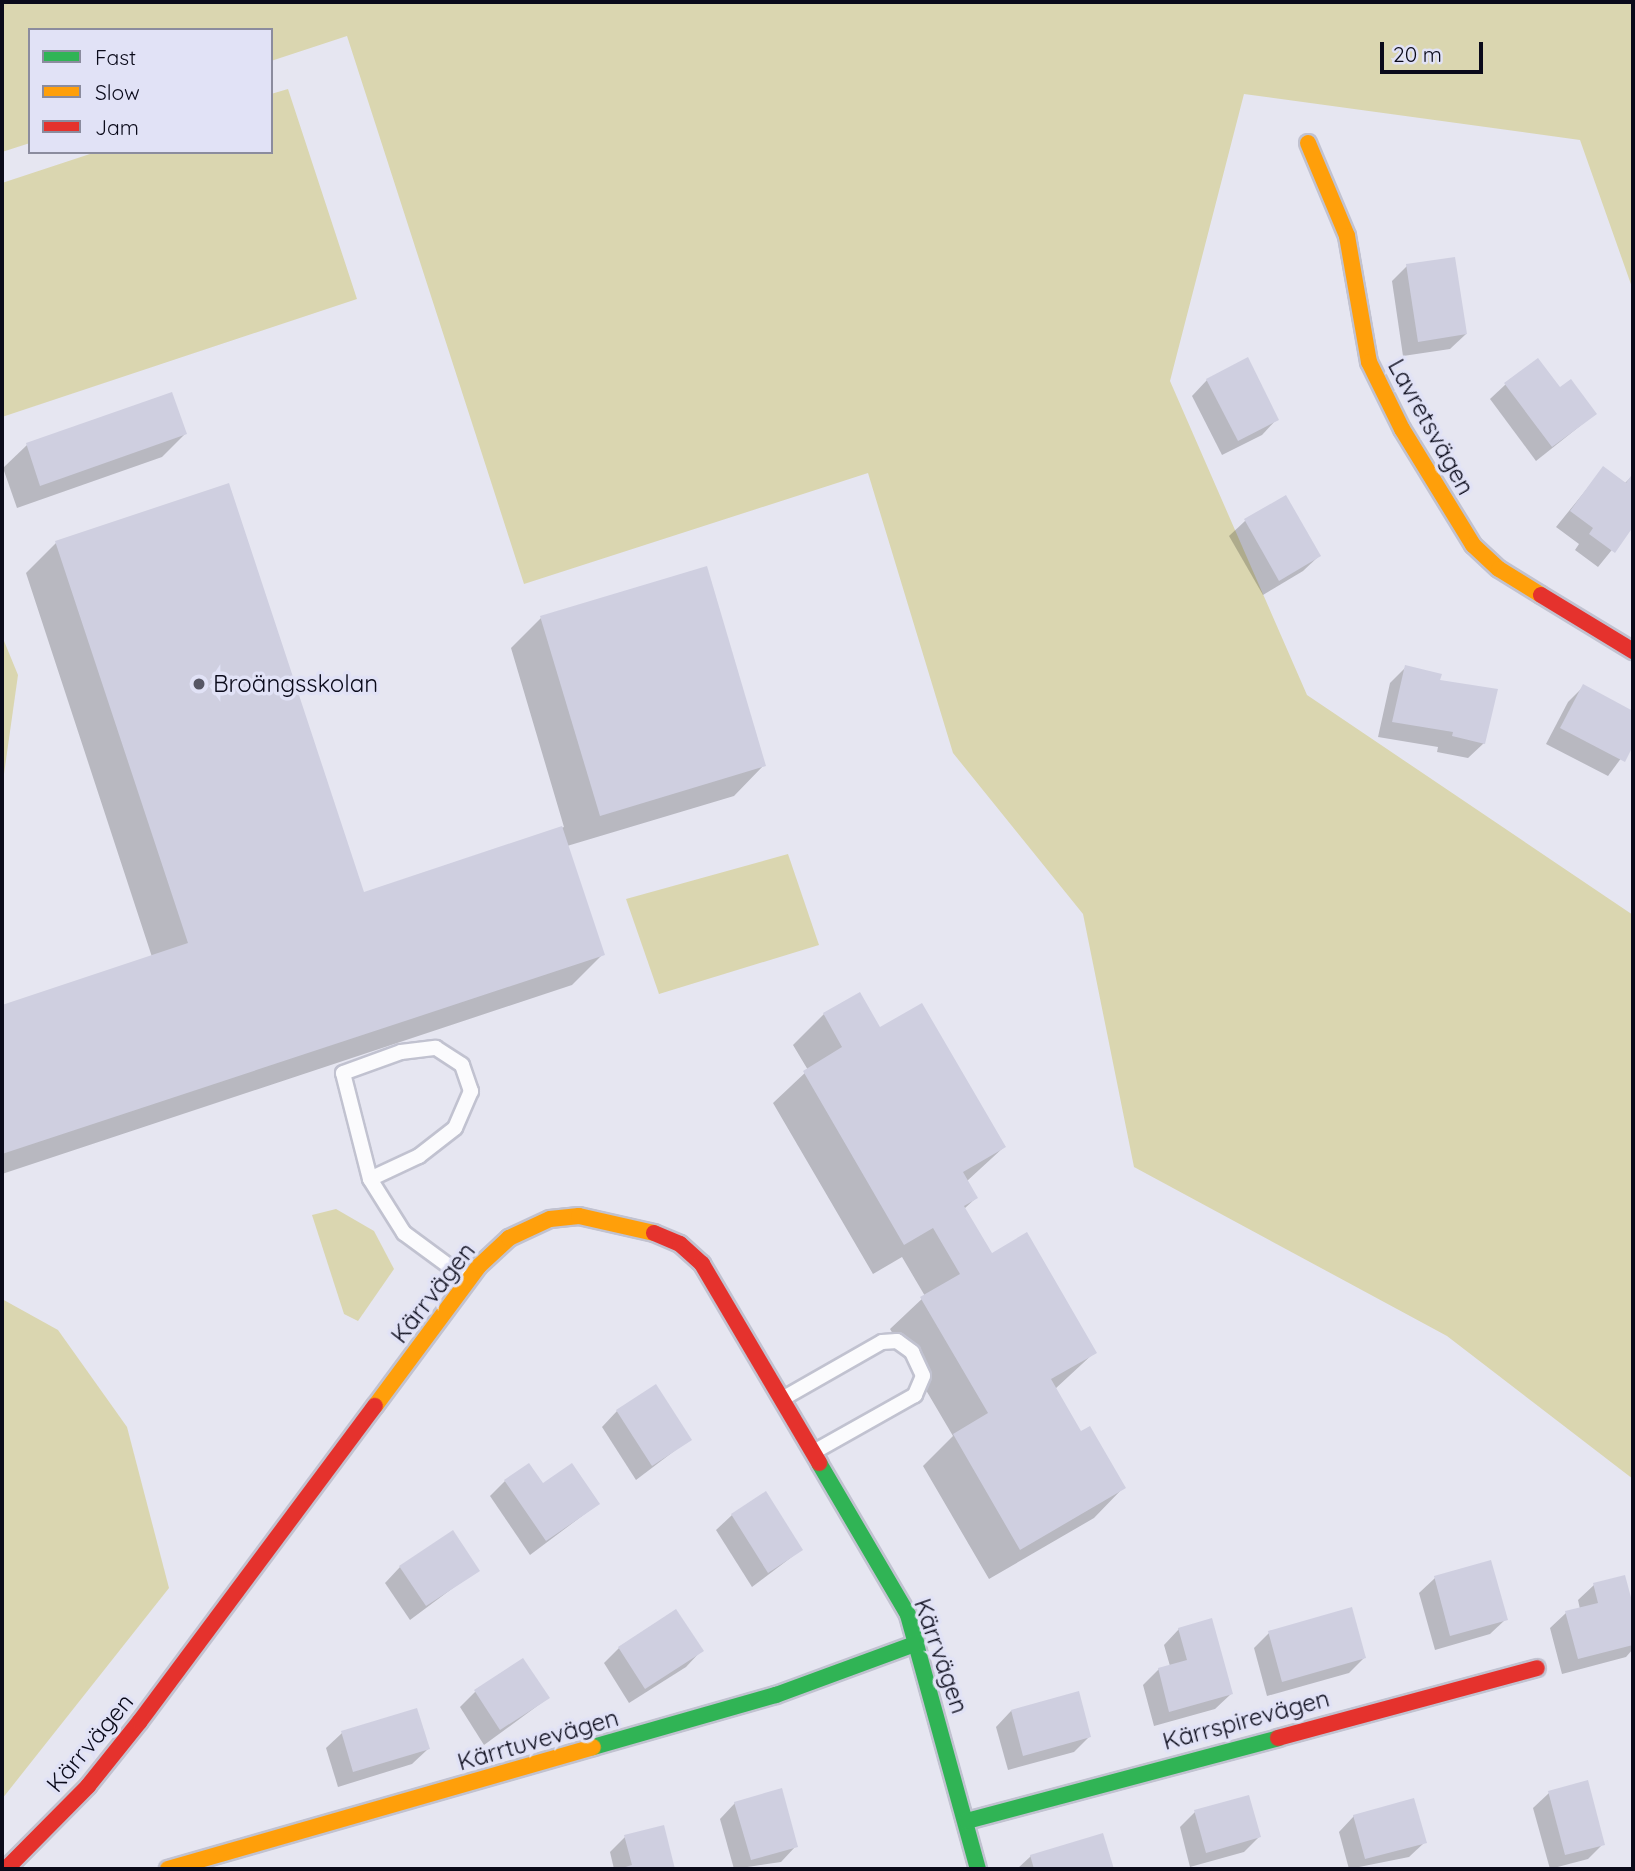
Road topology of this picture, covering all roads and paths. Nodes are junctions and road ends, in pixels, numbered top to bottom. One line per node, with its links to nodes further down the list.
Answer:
1 (1308, 143): 2 (street, Lavretsvägen)
2 (1633, 651)
3 (370, 1179): 3 (lane); 4 (lane)
4 (469, 1280): 5 (street, Kärrvägen); 10 (street, Kärrvägen)
5 (782, 1399): 6 (street, Kärrvägen); 6 (lane)
6 (813, 1453): 7 (street, Kärrvägen)
7 (917, 1643): 9 (street, Kärrvägen); 11 (street, Kärrtuvevägen)
8 (1537, 1668): 9 (street, Kärrspirevägen)
9 (967, 1821): 12 (street, Kärrvägen)
10 (6, 1869)
11 (168, 1869)
12 (978, 1869)

